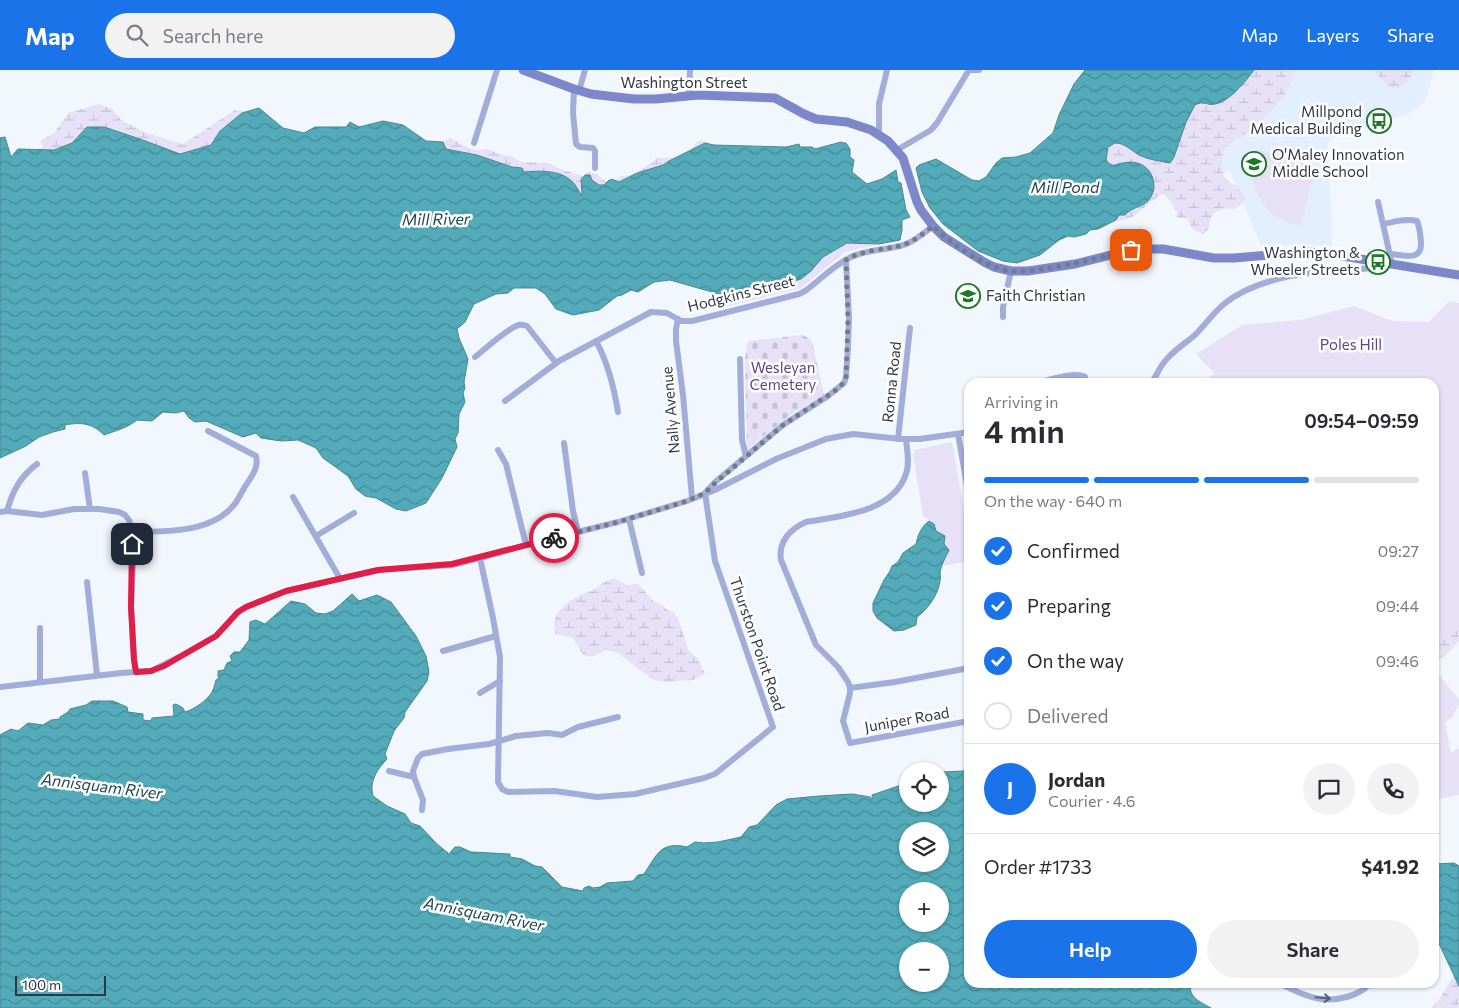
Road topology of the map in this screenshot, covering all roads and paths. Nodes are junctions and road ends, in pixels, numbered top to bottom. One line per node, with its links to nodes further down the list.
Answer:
1 (497, 70): 11 (street)
2 (523, 70): 8 (main road, Washington Street)
3 (585, 70): 8 (street)
4 (690, 70): 9 (street)
5 (887, 70): 10 (street)
6 (971, 70): 7 (street); 12 (street)
7 (978, 70)
8 (577, 90): 9 (main road, Washington Street); 13 (street)
9 (689, 95): 10 (main road, Washington Street)
10 (879, 135): 12 (main road, Washington Street)
11 (474, 143)
12 (897, 150): 16 (main road, Washington Street)
13 (595, 168)
14 (1378, 202): 15 (street)
15 (1383, 224): 17 (street); 17 (street)
16 (933, 226): 18 (street, Hodgkins Street); 20 (main road, Washington Street)
17 (1390, 254): 19 (street)
18 (846, 260): 23 (street, Hodgkins Street); 41 (street)
19 (1392, 264): 20 (main road, Washington Street); 21 (main road, Washington Street); 31 (street)
20 (1011, 271): 22 (street)
21 (1459, 275)
22 (1004, 317)
23 (678, 319): 25 (street, Hodgkins Street); 47 (street, Nally Avenue)
24 (910, 328): 37 (street, Ronna Road)
25 (596, 340): 28 (street, Hodgkins Street); 33 (street)
26 (475, 357): 28 (street)
27 (740, 359): 41 (street)
28 (556, 362): 32 (street, Hodgkins Street)
29 (1056, 378): 30 (street)
30 (1085, 378)
31 (1154, 378)
32 (505, 401)
33 (618, 412)
34 (208, 431): 52 (street)
35 (964, 433): 36 (street)
36 (958, 434): 38 (street); 43 (street)
37 (898, 439): 38 (street); 45 (street)
38 (906, 439): 69 (street)
39 (564, 443): 53 (street)
40 (498, 450): 55 (street)
41 (746, 456): 45 (street)
42 (37, 464): 49 (street)
43 (964, 468)
44 (85, 473): 48 (street)
45 (705, 493): 47 (street); 73 (street, Thurston Point Road)
46 (293, 497): 54 (street)
47 (692, 498): 51 (street)
48 (90, 509): 49 (street); 52 (street)
49 (4, 511)
50 (354, 513): 54 (street)
51 (629, 519): 53 (street); 57 (street)
52 (132, 532): 64 (street)
53 (578, 532): 55 (street)
54 (316, 536): 58 (street)
55 (526, 545): 56 (street)
56 (480, 558): 58 (street); 61 (street, Thurston Point Road)
57 (642, 573)
58 (340, 578): 64 (street)
59 (87, 582): 65 (street)
60 (40, 628): 66 (street)
61 (496, 636): 62 (street); 67 (street, Thurston Point Road)
62 (443, 651)
63 (964, 669): 69 (street)
64 (136, 672): 65 (street)
65 (97, 675): 66 (street)
66 (40, 682): 68 (street)
67 (500, 682): 70 (street); 73 (street, Thurston Point Road)
68 (0, 686)
69 (850, 688): 72 (street, Juniper Road)
70 (480, 693)
71 (618, 717): 73 (street)
72 (964, 722)
73 (500, 740): 75 (street)
74 (389, 771): 75 (street)
75 (414, 777): 76 (street)
76 (422, 810)
77 (1292, 988): 78 (street, one-way to 78)
78 (1366, 988)

